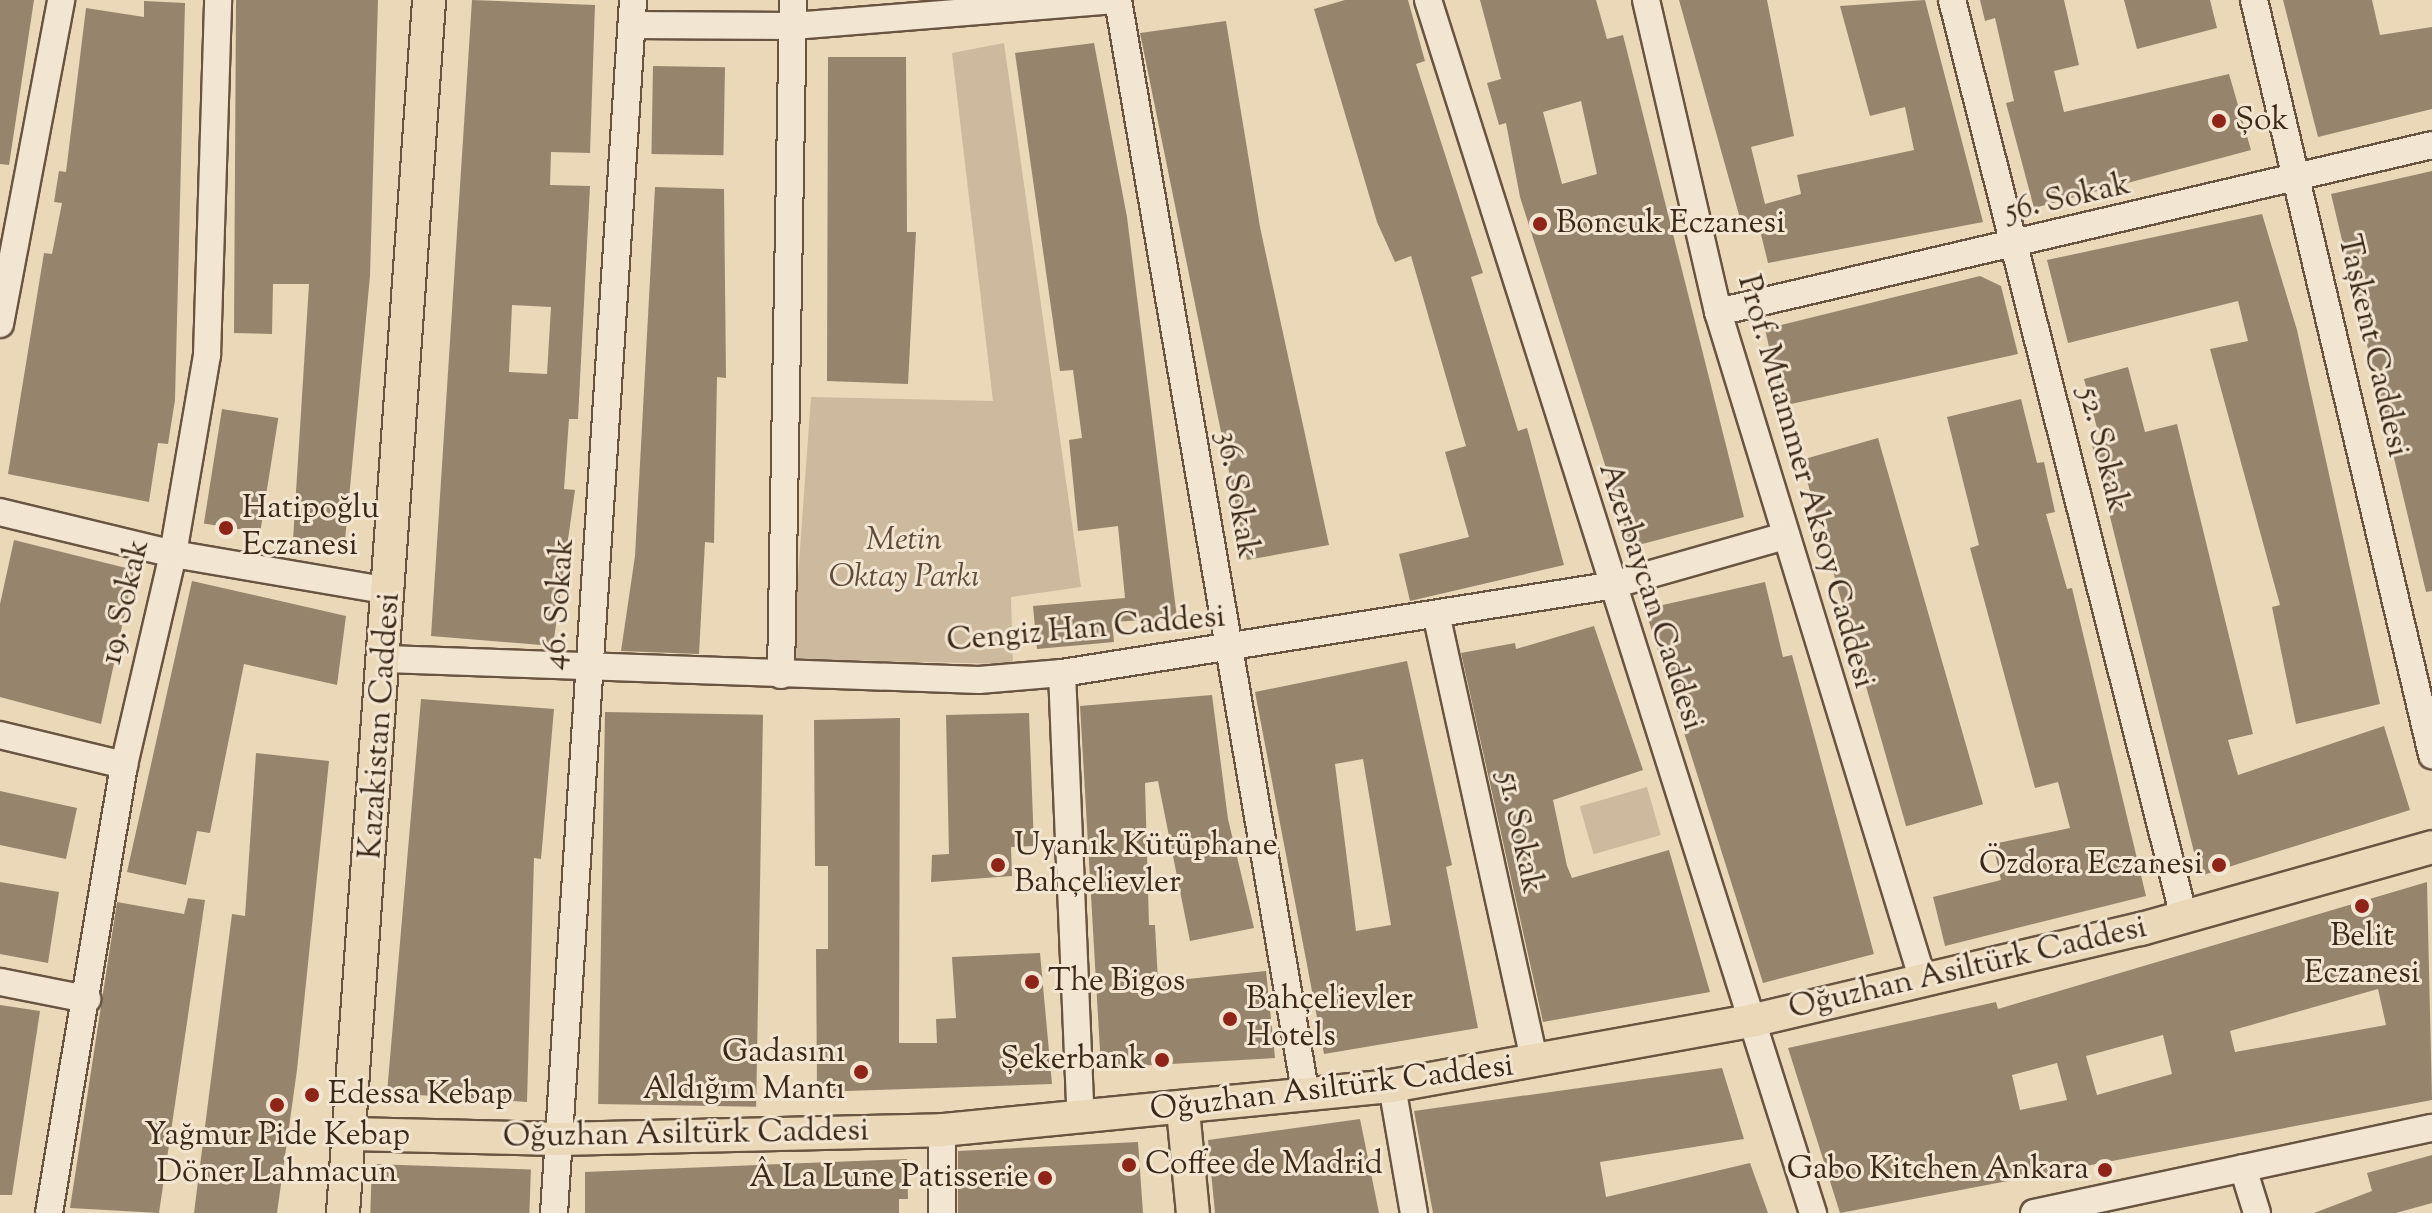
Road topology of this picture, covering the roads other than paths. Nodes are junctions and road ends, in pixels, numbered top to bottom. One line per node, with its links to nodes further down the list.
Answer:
1 (61, 0): 16 (street)
2 (218, 0): 19 (street, 19. Sokak)
3 (429, 0): 21 (main road, Kazakistan Caddesi)
4 (793, 0): 11 (street)
5 (1118, 0): 11 (street); 23 (street, 36. Sokak)
6 (1428, 0): 20 (street, Azerbaycan Caddesi)
7 (1646, 0): 15 (street, Prof. Muammer Aksoy Caddesi)
8 (1952, 0): 14 (street, 52. Sokak)
9 (2254, 0): 13 (street, Taşkent Caddesi)
10 (633, 12): 11 (street); 25 (street, 46. Sokak)
11 (793, 26): 27 (street)
12 (2432, 145): 13 (street, 56. Sokak)
13 (2298, 179): 14 (street, 56. Sokak); 29 (street, Taşkent Caddesi)
14 (2015, 247): 15 (street, 56. Sokak); 32 (street, 52. Sokak)
15 (1718, 312): 18 (street, Prof. Muammer Aksoy Caddesi)
16 (0, 324)
17 (0, 512): 19 (street)
18 (1781, 537): 20 (street, Cengiz Han Caddesi); 33 (street, Prof. Muammer Aksoy Caddesi)
19 (173, 554): 21 (street); 30 (street, 19. Sokak)
20 (1609, 586): 22 (street, Cengiz Han Caddesi); 36 (street, Azerbaycan Caddesi)
21 (390, 591): 24 (main road, Kazakistan Caddesi)
22 (1437, 618): 23 (street, Cengiz Han Caddesi); 37 (street, 51. Sokak)
23 (1228, 652): 26 (street, Cengiz Han Caddesi); 39 (street, 36. Sokak)
24 (386, 659): 25 (street, Cengiz Han Caddesi); 44 (main road, Kazakistan Caddesi)
25 (589, 669): 27 (street, Cengiz Han Caddesi); 45 (street, 46. Sokak)
26 (1062, 673): 27 (street, Cengiz Han Caddesi); 41 (street)
27 (781, 675)
28 (0, 735): 30 (street)
29 (2432, 755)
30 (124, 765): 35 (street, 19. Sokak)
31 (2432, 847): 32 (main road, Oğuzhan Asiltürk Caddesi)
32 (2184, 917): 33 (main road, Oğuzhan Asiltürk Caddesi)
33 (1922, 977): 36 (main road, Oğuzhan Asiltürk Caddesi)
34 (0, 982): 35 (street)
35 (87, 999): 47 (street, 19. Sokak)
36 (1755, 1020): 37 (main road, Oğuzhan Asiltürk Caddesi); 53 (street, Azerbaycan Caddesi)
37 (1535, 1062): 38 (main road, Oğuzhan Asiltürk Caddesi)
38 (1392, 1086): 39 (main road, Oğuzhan Asiltürk Caddesi); 52 (street)
39 (1306, 1096): 40 (main road, Oğuzhan Asiltürk Caddesi)
40 (1183, 1110): 41 (main road, Oğuzhan Asiltürk Caddesi); 51 (main road)
41 (1081, 1119): 43 (main road, Oğuzhan Asiltürk Caddesi)
42 (2432, 1128): 46 (street)
43 (942, 1130): 45 (main road, Oğuzhan Asiltürk Caddesi); 50 (street)
44 (351, 1134): 45 (main road, Oğuzhan Asiltürk Caddesi); 48 (main road, Kazakistan Caddesi)
45 (558, 1139): 49 (street, 46. Sokak)
46 (2243, 1168): 54 (street); 55 (street)
47 (49, 1213)
48 (343, 1213)
49 (554, 1213)
50 (942, 1213)
51 (1193, 1213)
52 (1414, 1213)
53 (1813, 1213)
54 (2034, 1213)
55 (2257, 1213)

